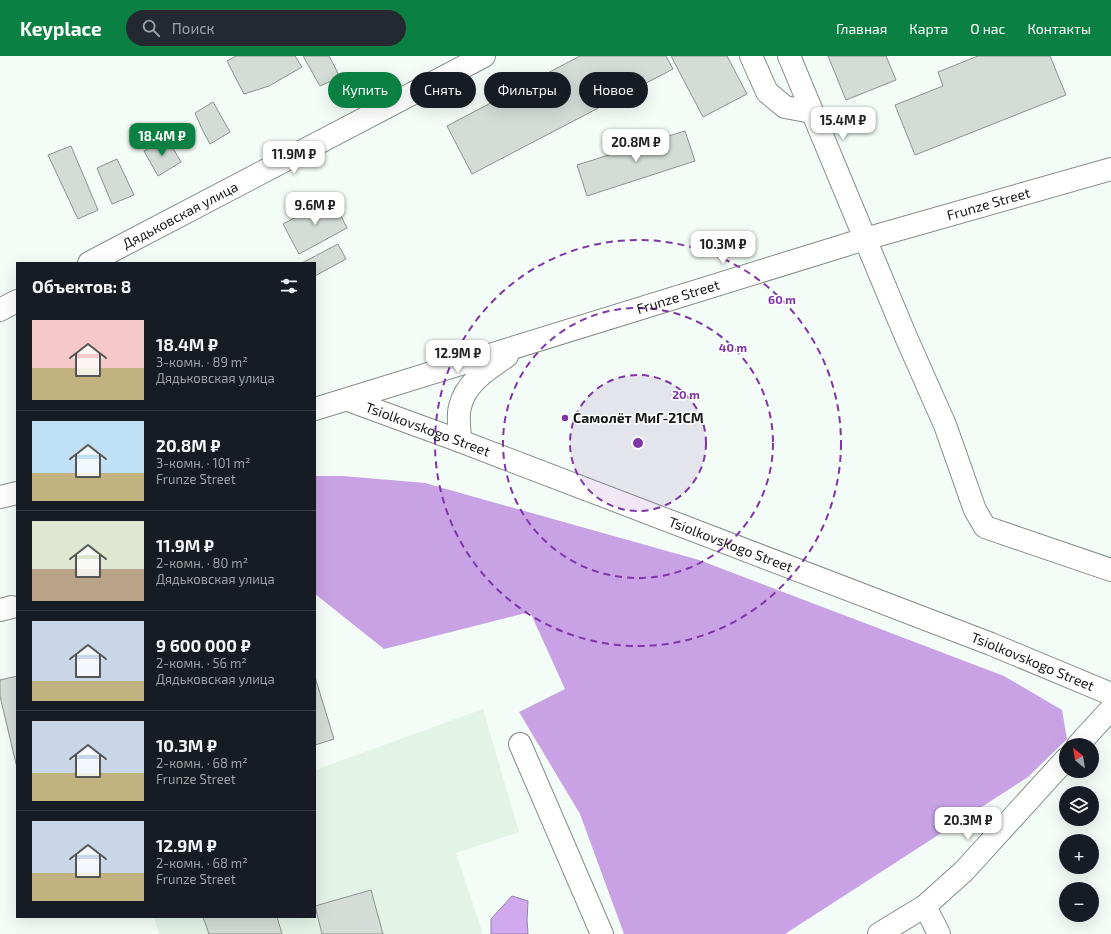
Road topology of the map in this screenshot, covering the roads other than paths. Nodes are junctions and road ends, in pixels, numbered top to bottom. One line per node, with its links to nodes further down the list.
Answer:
1 (484, 56): 7 (main road, Дядьковская улица)
2 (751, 56): 4 (main road)
3 (789, 56): 4 (main road)
4 (812, 112): 6 (main road)
5 (1111, 170): 6 (main road, Frunze Street)
6 (866, 239): 10 (main road, Frunze Street); 16 (main road)
7 (91, 262)
8 (16, 302): 9 (main road)
9 (0, 310)
10 (524, 344): 11 (main road, Frunze Street); 13 (main road)
11 (348, 400): 12 (main road, Frunze Street); 13 (main road, Tsiolkovskogo Street)
12 (316, 409)
13 (460, 441): 17 (main road, Tsiolkovskogo Street)
14 (16, 492): 15 (main road)
15 (0, 497)
16 (1111, 570)
17 (1111, 694)
18 (1111, 709): 19 (main road)
19 (1084, 738)
20 (520, 744): 23 (main road)
21 (1059, 767): 22 (main road)
22 (925, 906): 24 (main road); 25 (main road)
23 (602, 934)
24 (878, 934)
25 (939, 934)

